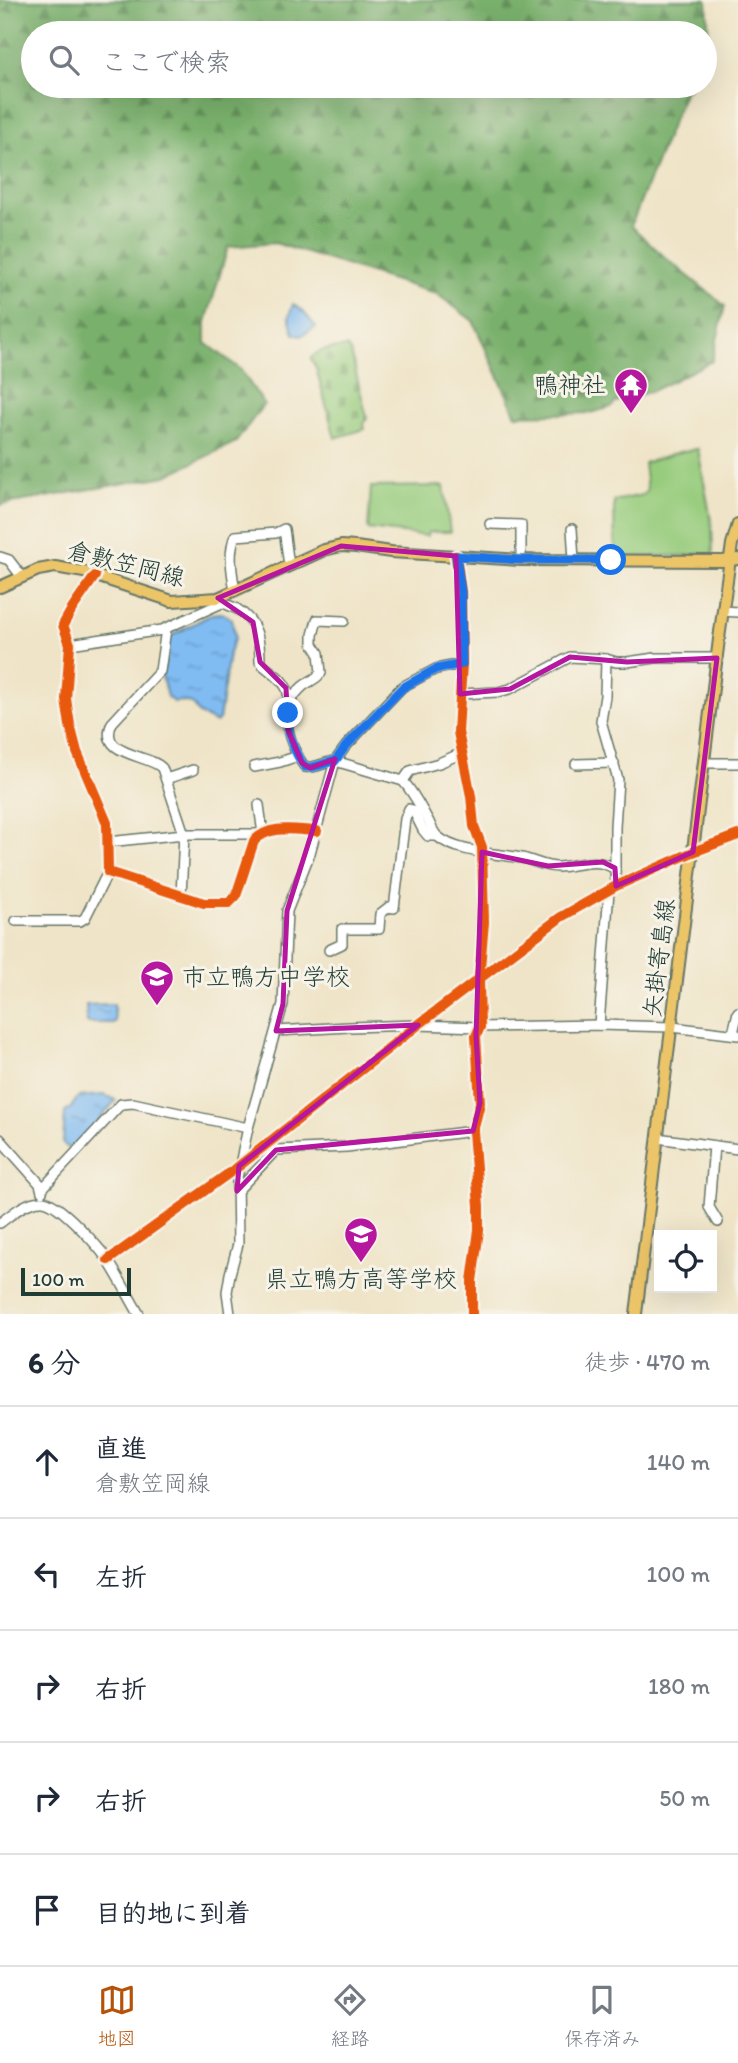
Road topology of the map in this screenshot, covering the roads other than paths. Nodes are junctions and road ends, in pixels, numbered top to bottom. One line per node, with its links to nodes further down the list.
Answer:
1 (490, 524): 6 (street)
2 (738, 524): 8 (main road, 矢掛寄島線)
3 (572, 529): 7 (street)
4 (456, 556): 6 (main road, 倉敷笠岡線); 9 (main road, 倉敷笠岡線); 22 (street)
5 (0, 557): 11 (street)
6 (521, 560): 7 (main road, 倉敷笠岡線)
7 (574, 560): 8 (main road, 倉敷笠岡線)
8 (734, 560): 15 (main road, 矢掛寄島線)
9 (289, 566): 13 (main road, 倉敷笠岡線); 13 (street)
10 (94, 576): 11 (main road, 倉敷笠岡線); 14 (main road, 倉敷笠岡線); 19 (street)
11 (22, 577): 12 (main road, 倉敷笠岡線)
12 (0, 587)
13 (235, 591): 14 (main road, 倉敷笠岡線)
14 (220, 601): 18 (street); 24 (street)
15 (723, 611): 16 (street); 20 (main road, 矢掛寄島線)
16 (738, 612)
17 (344, 621): 24 (street)
18 (166, 629): 19 (street); 34 (street)
19 (70, 644): 42 (street)
20 (717, 658): 21 (street); 29 (main road, 矢掛寄島線)
21 (606, 659): 23 (street); 28 (street)
22 (462, 664): 23 (street); 27 (street)
23 (460, 694): 25 (street)
24 (289, 703): 26 (street)
25 (462, 752): 35 (street); 44 (street)
26 (298, 756): 27 (street); 32 (street)
27 (335, 761): 35 (street); 37 (street)
28 (614, 763): 31 (street); 45 (street)
29 (705, 763): 30 (street); 43 (main road, 矢掛寄島線)
30 (738, 763)
31 (576, 764)
32 (254, 767)
33 (193, 770): 34 (street)
34 (166, 779): 38 (street)
35 (403, 781): 41 (street)
36 (260, 805): 39 (street)
37 (317, 831): 39 (street); 57 (street)
38 (184, 834): 39 (street); 42 (street); 48 (street)
39 (262, 834): 48 (street)
40 (738, 835): 43 (street)
41 (436, 836): 44 (street); 50 (street)
42 (108, 842): 46 (street)
43 (693, 852): 47 (street); 56 (main road, 矢掛寄島線)
44 (482, 853): 45 (street); 51 (street)
45 (615, 869): 47 (street)
46 (108, 872): 48 (street); 49 (street)
47 (613, 888): 51 (street); 54 (street)
48 (181, 896)
49 (16, 921)
50 (329, 950)
51 (480, 979): 53 (street); 55 (street)
52 (738, 1012): 58 (street)
53 (418, 1025): 55 (street); 57 (street); 65 (street)
54 (599, 1025): 55 (street); 56 (street)
55 (480, 1027): 60 (street)
56 (672, 1027): 58 (street); 61 (main road, 矢掛寄島線)
57 (276, 1031): 59 (street)
58 (735, 1034)
59 (248, 1128): 65 (street); 66 (street)
60 (473, 1131): 67 (street); 74 (street)
61 (657, 1138): 63 (street); 75 (main road, 矢掛寄島線)
62 (0, 1139): 66 (street)
63 (715, 1146): 64 (street); 69 (street)
64 (738, 1149)
65 (239, 1166): 67 (street); 71 (street)
66 (42, 1189): 68 (street)
67 (237, 1191): 73 (street)
68 (43, 1201): 70 (street); 71 (street)
69 (718, 1222)
70 (0, 1223)
71 (108, 1260): 72 (street)
72 (139, 1314)
73 (230, 1314)
74 (472, 1314)
75 (636, 1314)

